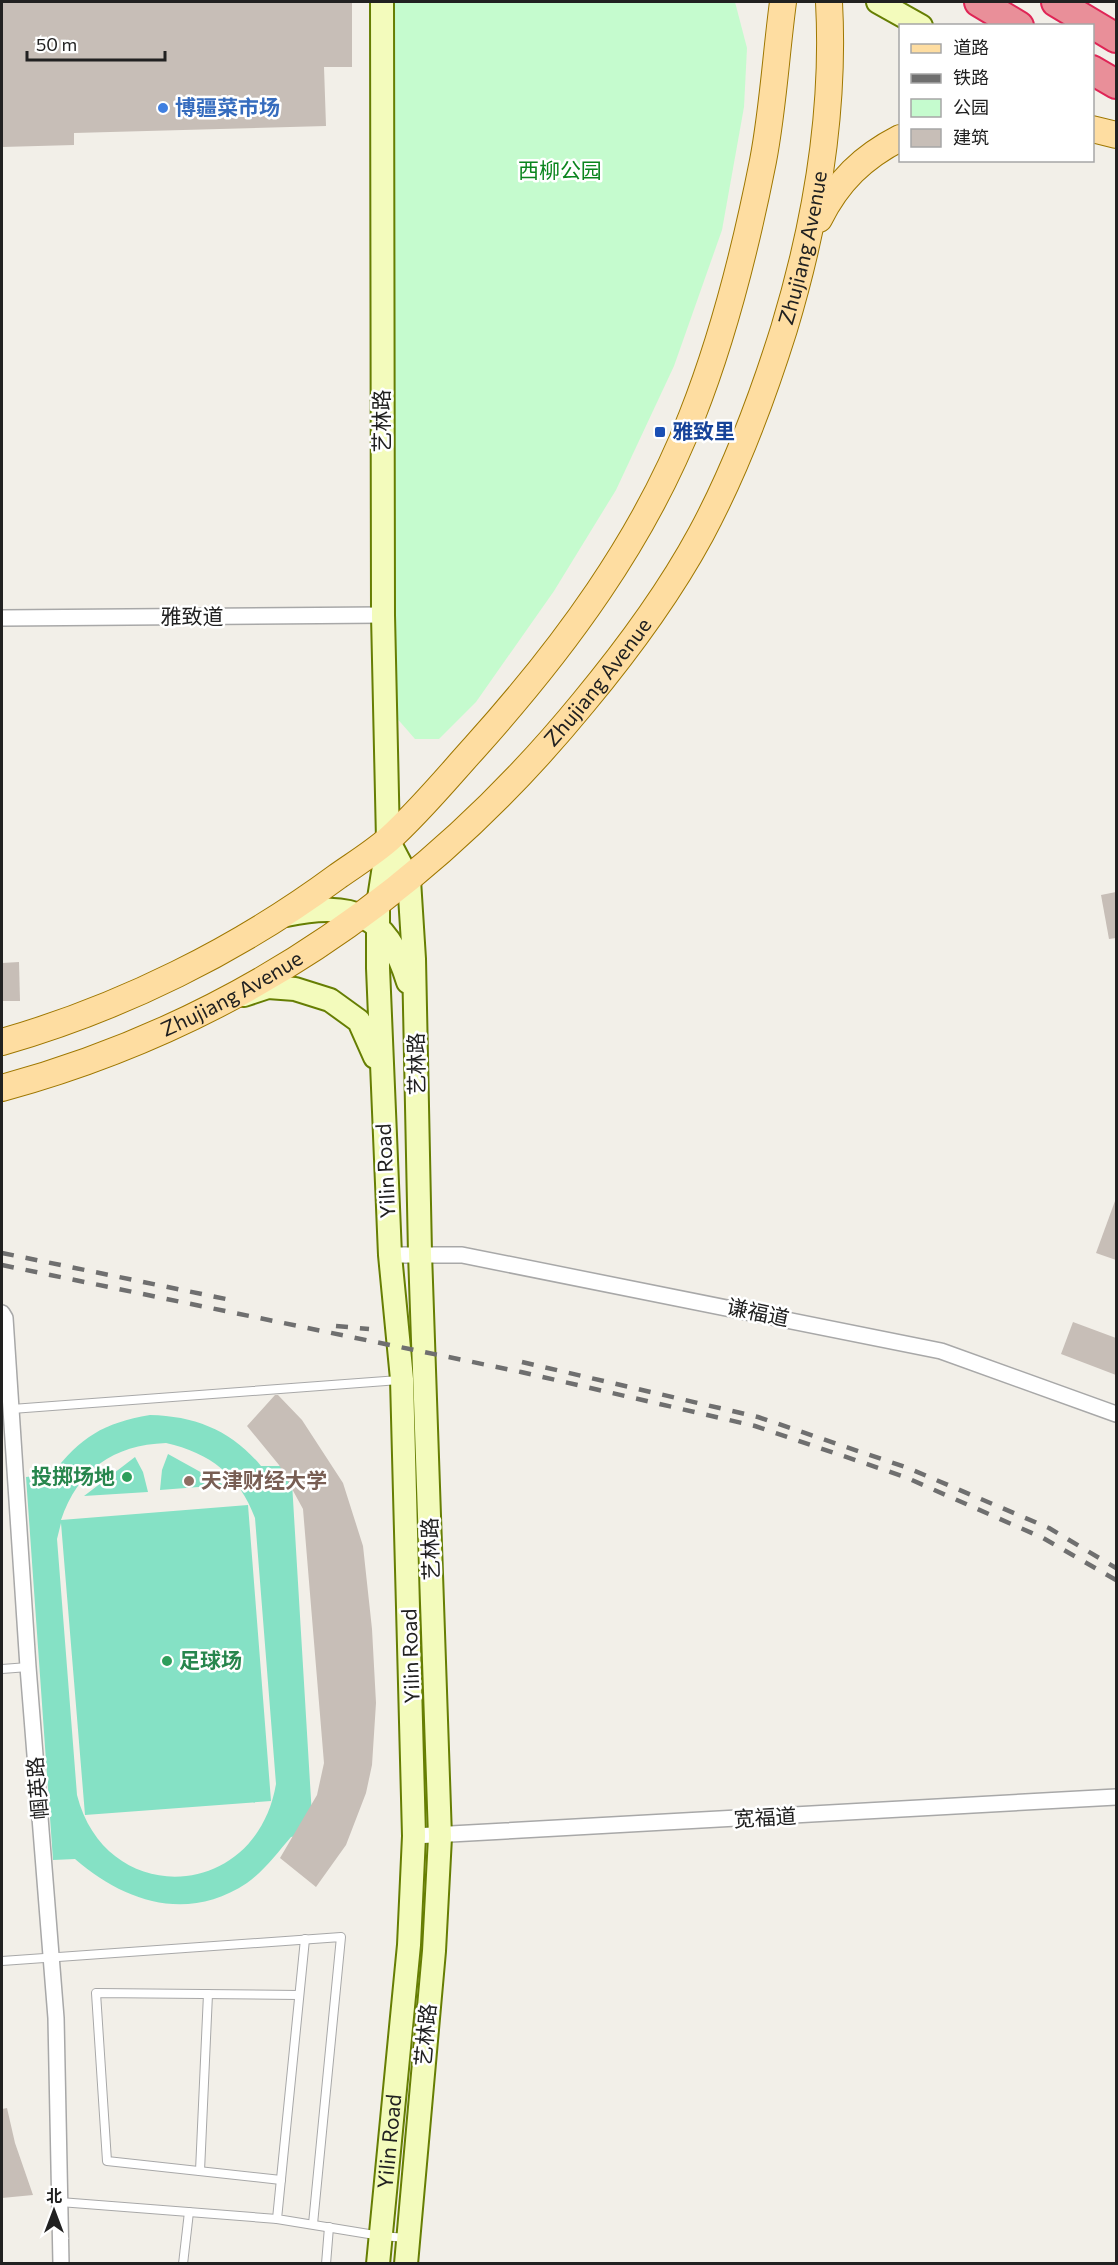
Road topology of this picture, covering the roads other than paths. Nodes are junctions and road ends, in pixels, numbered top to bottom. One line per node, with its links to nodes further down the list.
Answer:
1 (382, 2): 19 (street, 艺林路)
2 (783, 2): 21 (main road, Zhujiang Avenue)
3 (829, 2): 18 (main road, Zhujiang Avenue)
4 (878, 2): 7 (street)
5 (979, 2): 8 (highway)
6 (1056, 2): 9 (highway)
7 (917, 24)
8 (1016, 24)
9 (1093, 24)
10 (1094, 25): 11 (highway)
11 (1116, 38)
12 (1094, 71): 13 (highway)
13 (1116, 84)
14 (1094, 119): 16 (street)
15 (1094, 129): 16 (main road)
16 (1116, 133)
17 (899, 139): 18 (main road)
18 (807, 244): 22 (main road, Zhujiang Avenue)
19 (382, 615): 20 (street, 雅致道); 21 (street, 艺林路)
20 (2, 618)
21 (388, 840): 22 (street, 艺林路); 23 (main road, Zhujiang Avenue); 24 (street, 艺林路)
22 (409, 880): 24 (main road, Zhujiang Avenue); 26 (street, 艺林路)
23 (285, 915): 24 (street); 27 (main road, Zhujiang Avenue)
24 (372, 916): 25 (main road, Zhujiang Avenue); 26 (street); 28 (street, Yilin Road)
25 (222, 1002): 28 (street); 29 (main road, Zhujiang Avenue)
26 (417, 1024): 30 (street, 艺林路)
27 (2, 1042)
28 (381, 1086): 31 (street, Yilin Road)
29 (2, 1088)
30 (420, 1253): 31 (street, 谦福道); 35 (street, 谦福道); 40 (street, 艺林路)
31 (390, 1255): 33 (street, Yilin Road)
32 (2, 1313): 34 (street, 帼英路)
33 (402, 1379): 34 (lane); 39 (street, Yilin Road)
34 (12, 1409): 36 (street, 帼英路)
35 (1116, 1414)
36 (28, 1667): 37 (lane); 42 (street, 帼英路)
37 (2, 1669)
38 (1116, 1797): 40 (street, 宽福道)
39 (414, 1836): 40 (street, 宽福道); 53 (street, Yilin Road)
40 (440, 1837): 54 (street, 艺林路)
41 (305, 1940): 42 (lane); 45 (lane); 51 (lane)
42 (52, 1957): 43 (lane); 48 (street, 帼英路)
43 (2, 1961)
44 (208, 1994): 45 (lane); 46 (lane); 46 (lane)
45 (299, 1995): 47 (lane)
46 (200, 2171): 47 (lane)
47 (281, 2180): 50 (lane)
48 (60, 2202): 49 (lane); 55 (street, 帼英路)
49 (189, 2212): 50 (lane); 56 (lane)
50 (277, 2219): 51 (lane)
51 (314, 2224): 52 (lane)
52 (328, 2227): 53 (lane); 57 (lane)
53 (381, 2236): 54 (lane); 58 (street, Yilin Road)
54 (408, 2238): 59 (street, 艺林路)
55 (61, 2264)
56 (183, 2264)
57 (326, 2264)
58 (378, 2264)
59 (406, 2264)

